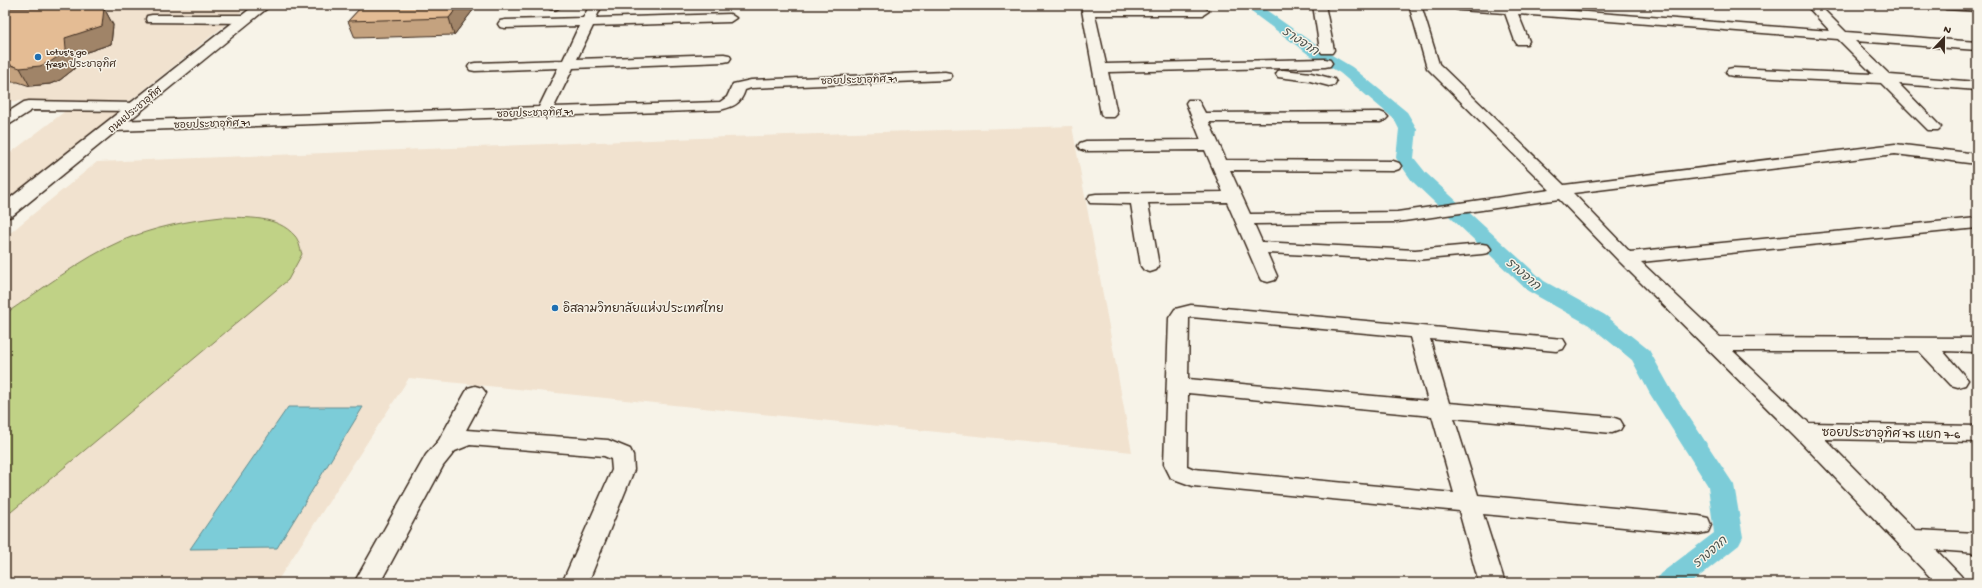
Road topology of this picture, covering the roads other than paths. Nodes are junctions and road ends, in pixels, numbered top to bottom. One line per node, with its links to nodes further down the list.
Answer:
1 (169, 5): 15 (street)
2 (264, 5): 15 (main road, ถนนประชาอุทิศ)
3 (596, 5): 17 (street)
4 (1319, 5): 24 (street)
5 (1415, 5): 44 (street)
6 (1628, 5): 16 (street)
7 (1812, 5): 19 (street)
8 (1946, 5): 10 (street)
9 (1460, 6): 12 (street)
10 (1977, 7)
11 (1087, 8): 13 (street); 26 (street)
12 (1510, 10): 16 (street); 20 (street)
13 (1203, 11)
14 (730, 18): 17 (street)
15 (246, 19): 32 (main road, ถนนประชาอุทิศ)
16 (1636, 19): 19 (street)
17 (588, 22): 18 (street); 23 (street)
18 (505, 24)
19 (1843, 36): 21 (street); 29 (street)
20 (1522, 41)
21 (1977, 46)
22 (724, 58): 23 (street)
23 (567, 64): 25 (street); 33 (street)
24 (1254, 65): 26 (street); 30 (street)
25 (475, 67)
26 (1100, 68): 34 (street)
27 (1733, 72): 29 (street)
28 (945, 76): 33 (street, ซอยประชาอุทิศ 71)
29 (1885, 79): 31 (street); 38 (street)
30 (1329, 82)
31 (1977, 86)
32 (135, 107): 36 (street); 37 (main road, ถนนประชาอุทิศ)
33 (544, 112): 37 (street, ซอยประชาอุทิศ 71)
34 (1109, 114)
35 (1380, 117): 39 (street)
36 (5, 121)
37 (114, 126): 48 (main road, ถนนประชาอุทิศ)
38 (1933, 127)
39 (1211, 145): 40 (street); 42 (street)
40 (1086, 146)
41 (1977, 159): 44 (street)
42 (1220, 165): 43 (street); 45 (street)
43 (1393, 166)
44 (1562, 191): 49 (street); 53 (street)
45 (1234, 198): 47 (street); 49 (street)
46 (1096, 199): 47 (street)
47 (1139, 199): 54 (street)
48 (5, 212)
49 (1244, 219): 51 (street)
50 (1977, 223): 53 (street)
51 (1256, 247): 52 (street); 55 (street)
52 (1482, 249)
53 (1626, 258): 58 (street)
54 (1150, 266)
55 (1268, 276)
56 (1418, 332): 57 (street); 62 (street); 64 (street)
57 (1556, 344)
58 (1716, 344): 59 (street); 66 (street)
59 (1925, 345): 60 (street); 61 (street)
60 (1977, 346)
61 (1958, 380)
62 (1177, 385): 64 (street); 69 (street)
63 (476, 394): 68 (street)
64 (1441, 410): 65 (street); 69 (street)
65 (1612, 426)
66 (1804, 431): 67 (street, ซอยประชาอุทิศ 75 แยก 7-6); 71 (street)
67 (1977, 434)
68 (447, 445): 73 (street); 74 (street)
69 (1468, 503): 70 (street); 75 (street)
70 (1699, 525)
71 (1910, 539): 72 (street); 76 (street)
72 (1977, 543)
73 (367, 583)
74 (575, 583)
75 (1492, 583)
76 (1952, 583)

